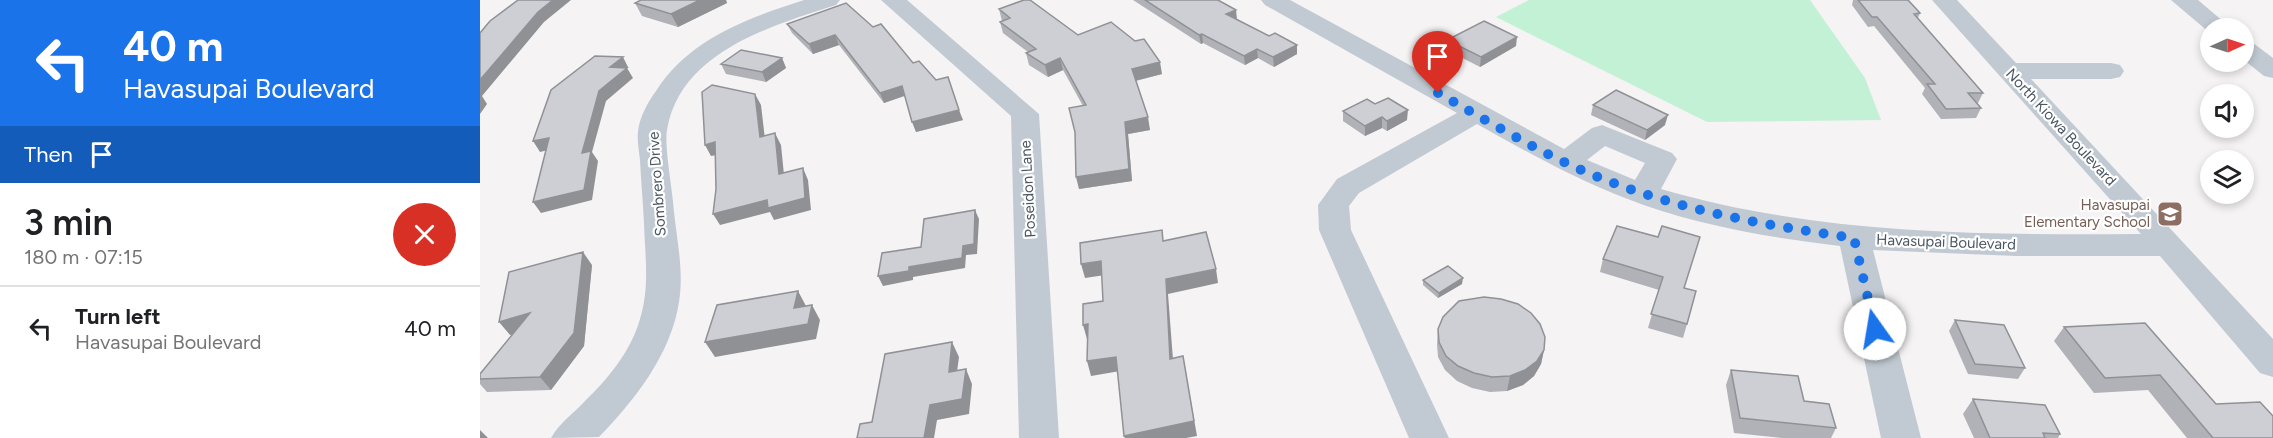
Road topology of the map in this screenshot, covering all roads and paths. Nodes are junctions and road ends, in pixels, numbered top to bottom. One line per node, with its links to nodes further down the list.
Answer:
1 (828, 0): 17 (street, Sombrero Drive)
2 (893, 0): 18 (street, Poseidon Lane)
3 (1273, 0): 11 (street, Havasupai Boulevard)
4 (1944, 0): 9 (street, North Kiowa Boulevard)
5 (2182, 0): 6 (street)
6 (2206, 18)
7 (2254, 56): 8 (street)
8 (2273, 70)
9 (2009, 71): 10 (street); 15 (street, North Kiowa Boulevard)
10 (2111, 71)
11 (1476, 114): 12 (street, Havasupai Boulevard); 19 (street)
12 (1566, 162): 13 (street, Havasupai Boulevard); 13 (street)
13 (1642, 193): 14 (street, Havasupai Boulevard)
14 (1854, 238): 15 (street, Havasupai Boulevard); 20 (street)
15 (2169, 245): 16 (street, North Kiowa Boulevard)
16 (2273, 363)
17 (571, 438)
18 (1040, 438)
19 (1429, 438)
20 (1901, 438)

